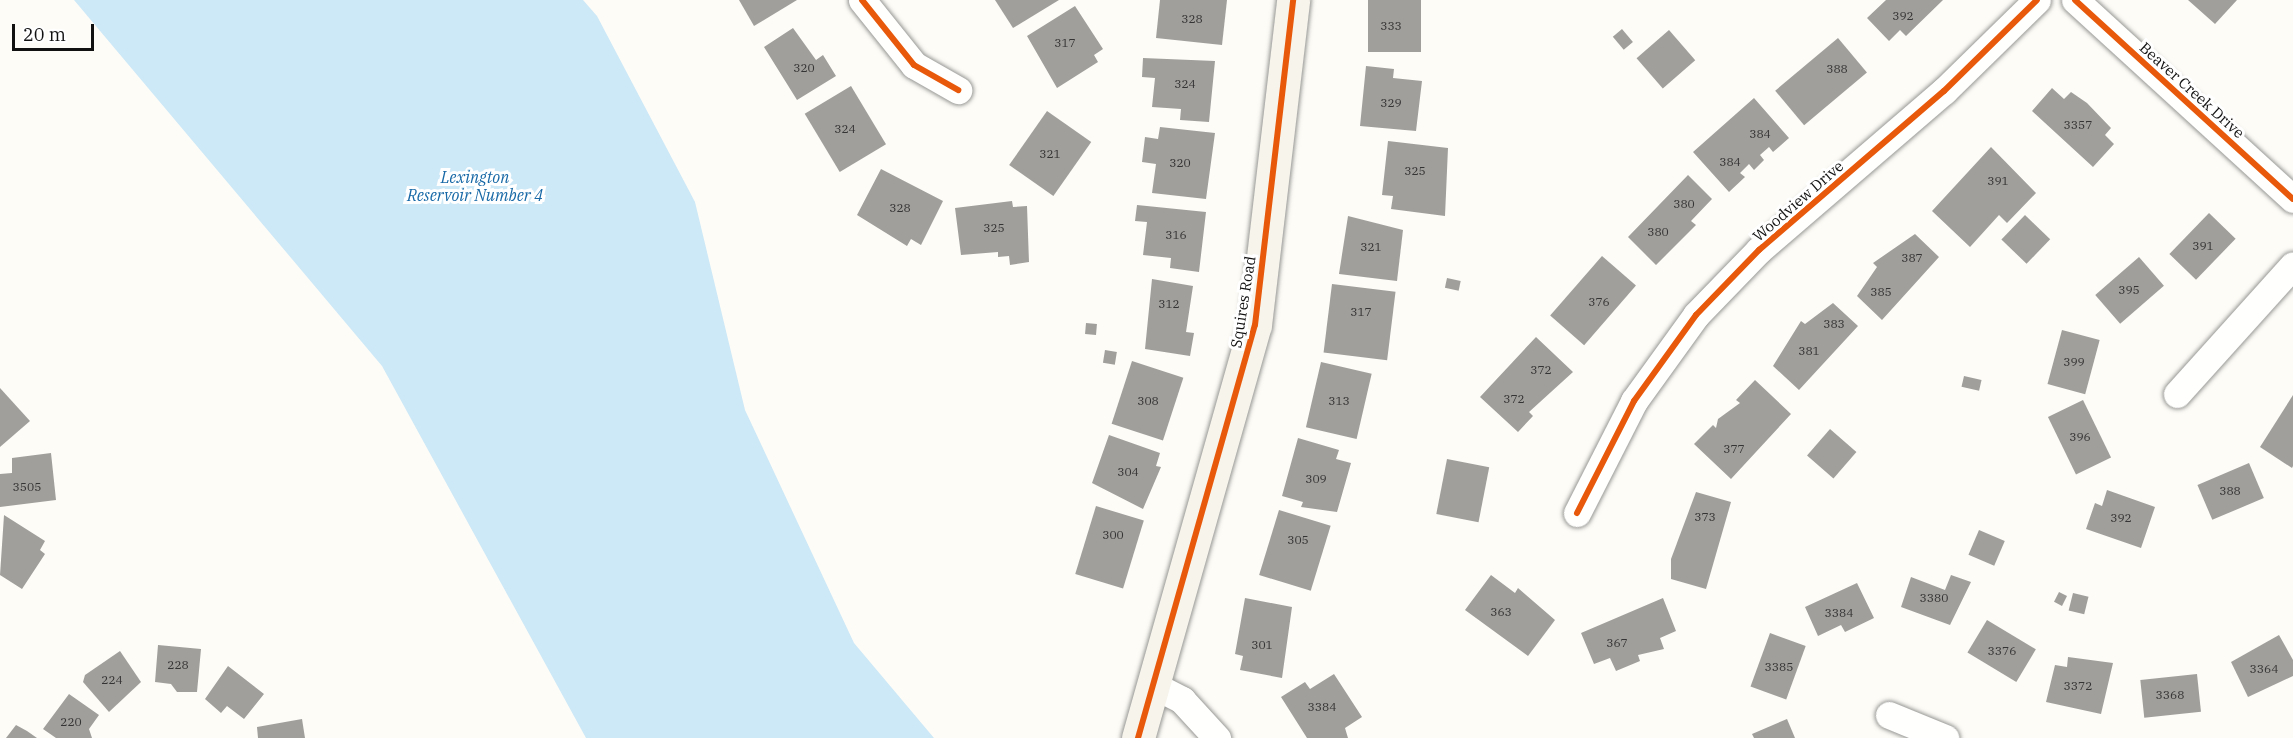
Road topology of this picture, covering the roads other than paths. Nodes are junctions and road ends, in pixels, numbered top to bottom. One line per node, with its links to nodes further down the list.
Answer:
1 (862, 0): 5 (street)
2 (1293, 0): 10 (street, Squires Road)
3 (2037, 0): 9 (street, Woodview Drive)
4 (2075, 0): 6 (street, Beaver Creek Drive)
5 (958, 90)
6 (2293, 199)
7 (2293, 266): 8 (street)
8 (2177, 394)
9 (1577, 513)
10 (1152, 685): 12 (street, Squires Road); 13 (street)
11 (1889, 715): 14 (street)
12 (1138, 738)
13 (1217, 738)
14 (1945, 738)

